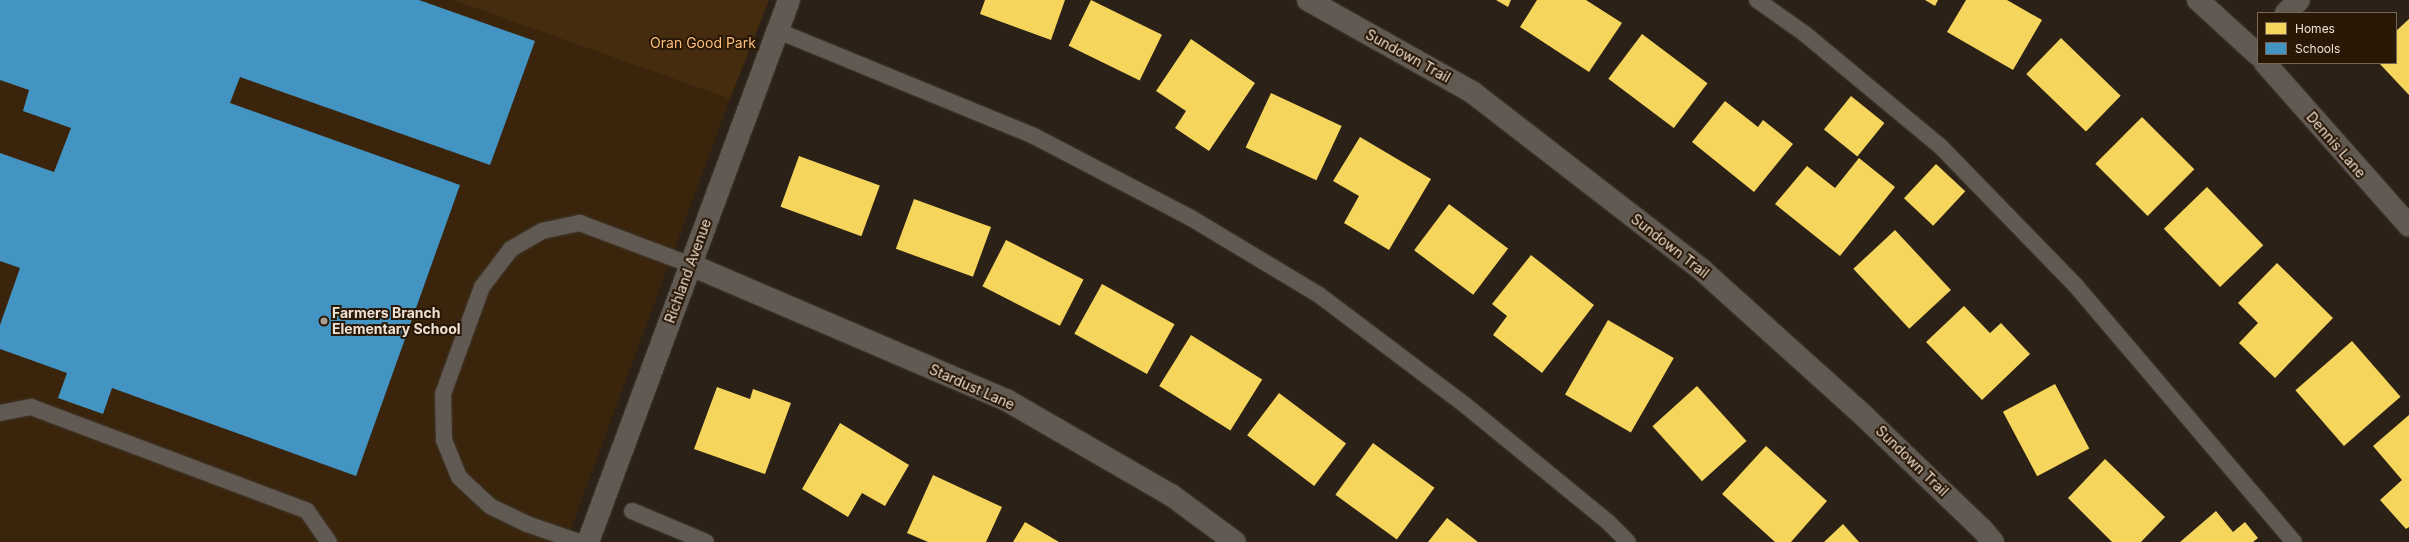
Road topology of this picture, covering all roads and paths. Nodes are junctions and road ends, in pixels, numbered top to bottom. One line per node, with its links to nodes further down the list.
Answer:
1 (789, 0): 7 (street, Richland Avenue)
2 (1308, 0): 20 (street, Sundown Trail)
3 (1756, 0): 21 (lane)
4 (2198, 0): 8 (street, Dennis Lane)
5 (2299, 0): 6 (street)
6 (2287, 12)
7 (778, 31): 11 (street, Richland Avenue); 19 (lane)
8 (2257, 51)
9 (2268, 64): 10 (street, Dennis Lane)
10 (2408, 224)
11 (691, 265): 15 (lane); 16 (street, Richland Avenue); 18 (street, Stardust Lane)
12 (0, 413): 14 (lane)
13 (632, 511): 17 (lane)
14 (329, 542)
15 (579, 542)
16 (588, 542)
17 (706, 542)
18 (1235, 542)
19 (1628, 542)
20 (1993, 542)
21 (2294, 542)

